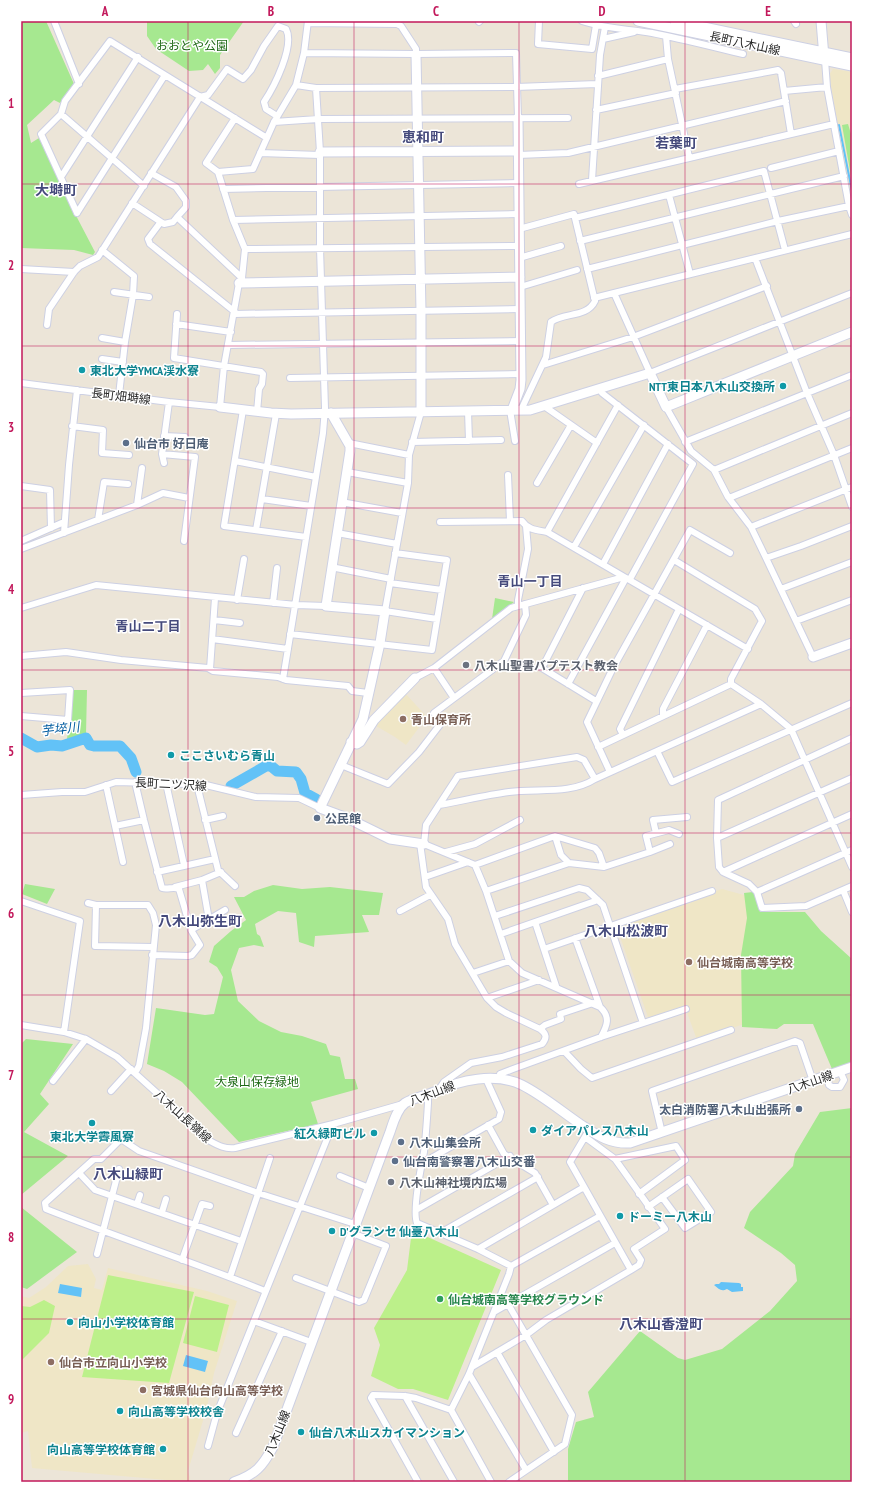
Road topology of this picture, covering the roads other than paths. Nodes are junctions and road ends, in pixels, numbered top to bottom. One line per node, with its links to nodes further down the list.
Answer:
1 (54, 21): 24 (street)
2 (539, 21): 8 (street)
3 (582, 21): 8 (street)
4 (638, 21): 17 (street, 長町八木山線)
5 (675, 21): 9 (street)
6 (821, 21): 17 (street)
7 (308, 22): 14 (street); 15 (street)
8 (595, 23): 10 (street)
9 (703, 24): 17 (street)
10 (605, 27): 11 (street); 13 (street)
11 (638, 31): 12 (street); 13 (street)
12 (666, 36): 16 (street); 20 (street)
13 (603, 39): 23 (street)
14 (304, 52): 15 (street); 26 (street)
15 (416, 54): 27 (street); 28 (street)
16 (743, 54)
17 (824, 56): 19 (street); 21 (street, 長町八木山線); 29 (street)
18 (138, 58): 22 (street); 24 (street); 46 (street)
19 (852, 58)
20 (668, 59): 23 (street); 31 (street)
21 (852, 66)
22 (165, 75): 33 (street); 55 (street)
23 (598, 76): 25 (street)
24 (79, 84): 36 (street)
25 (597, 84): 28 (street); 35 (street)
26 (296, 85): 30 (street); 40 (street)
27 (416, 87): 28 (street); 30 (street); 42 (street)
28 (516, 87): 38 (street)
29 (827, 87): 32 (street); 43 (street)
30 (316, 88): 41 (street)
31 (676, 91): 32 (street); 35 (street); 44 (street)
32 (784, 91): 34 (street)
33 (200, 97): 37 (street); 40 (street); 58 (street)
34 (786, 101): 44 (street); 45 (street)
35 (596, 110): 48 (street)
36 (61, 114): 46 (street); 60 (street)
37 (235, 118): 47 (street); 57 (street)
38 (518, 118): 39 (street); 42 (street); 52 (street)
39 (568, 118)
40 (275, 119): 41 (street); 47 (street)
41 (318, 119): 42 (street); 53 (street)
42 (417, 119): 50 (street)
43 (834, 124): 45 (street); 49 (street)
44 (682, 125): 48 (street); 54 (street)
45 (791, 134): 54 (street)
46 (87, 137): 55 (street); 60 (street)
47 (267, 138): 51 (street)
48 (594, 146): 52 (street); 61 (street)
49 (839, 151): 56 (street); 59 (street)
50 (418, 152): 52 (street); 53 (street); 64 (street)
51 (260, 153): 53 (street); 57 (street)
52 (518, 153): 62 (street)
53 (320, 154): 66 (street)
54 (689, 157): 61 (street)
55 (112, 159): 60 (street); 65 (street)
56 (771, 168)
57 (218, 172): 67 (street)
58 (152, 173): 65 (street); 74 (street)
59 (844, 176): 69 (street); 71 (street)
60 (61, 177)
61 (592, 180): 63 (street)
62 (519, 183): 64 (street); 72 (street)
63 (579, 184)
64 (419, 185): 66 (street); 75 (street)
65 (144, 186): 70 (street)
66 (320, 188): 67 (street); 76 (street)
67 (223, 189): 79 (street)
68 (669, 195): 69 (street); 77 (street); 78 (street)
69 (770, 195): 78 (street); 80 (street)
70 (132, 203): 81 (street); 91 (street)
71 (849, 206): 73 (street); 80 (street)
72 (518, 214): 75 (street); 82 (street)
73 (852, 215)
74 (177, 216): 81 (street); 101 (street)
75 (419, 216): 76 (street); 86 (street)
76 (320, 218): 79 (street); 89 (street)
77 (575, 218): 82 (street); 84 (street)
78 (676, 219): 84 (street); 85 (street)
79 (233, 220): 90 (street)
80 (778, 222): 85 (street); 92 (street)
81 (160, 223): 114 (street)
82 (519, 229): 87 (street)
83 (852, 234): 92 (street)
84 (580, 241): 96 (street)
85 (682, 245): 96 (street); 99 (street)
86 (419, 246): 87 (street); 89 (street); 102 (street)
87 (519, 246): 93 (street)
88 (561, 246): 93 (street)
89 (320, 248): 90 (street); 103 (street)
90 (245, 249): 101 (street)
91 (102, 250): 98 (street); 109 (street)
92 (785, 250): 94 (street)
93 (519, 258): 100 (street)
94 (755, 258): 99 (street); 104 (street)
95 (21, 269): 98 (street)
96 (587, 269): 111 (street)
97 (577, 270): 105 (street)
98 (74, 272): 118 (street)
99 (690, 274): 107 (street)
100 (520, 277): 102 (street); 105 (street)
101 (240, 280): 103 (street); 114 (street)
102 (420, 280): 103 (street); 113 (street)
103 (321, 281): 115 (street)
104 (767, 286): 117 (street); 122 (street)
105 (520, 287): 112 (street)
106 (114, 292): 109 (street)
107 (614, 293): 111 (street); 122 (street)
108 (852, 293): 117 (street)
109 (133, 295): 110 (street); 125 (street)
110 (148, 297)
111 (594, 298): 132 (street)
112 (520, 309): 113 (street); 124 (street)
113 (421, 311): 115 (street); 126 (street)
114 (235, 313): 115 (street); 120 (street)
115 (322, 313): 127 (street)
116 (177, 314): 119 (street)
117 (780, 322): 129 (street); 134 (street)
118 (47, 324)
119 (176, 324): 120 (street); 133 (street)
120 (231, 332): 128 (street)
121 (852, 332): 129 (street)
122 (633, 337): 132 (street); 134 (street)
123 (102, 338): 125 (street)
124 (520, 341): 126 (street); 135 (street)
125 (125, 342): 131 (street)
126 (421, 342): 127 (street); 137 (street)
127 (323, 344): 128 (street); 139 (street)
128 (228, 345): 133 (street)
129 (793, 356): 143 (street); 149 (street)
130 (102, 359): 131 (street)
131 (123, 362): 144 (street)
132 (543, 365): 151 (street)
133 (224, 366): 148 (street); 153 (street)
134 (650, 373): 141 (street); 149 (street)
135 (521, 374): 137 (street); 151 (street)
136 (852, 375): 143 (street)
137 (422, 377): 139 (street); 154 (street)
138 (290, 378): 139 (street)
139 (323, 379): 155 (street)
140 (21, 384): 142 (street, 長町畑塒線)
141 (600, 389): 146 (street); 147 (street)
142 (77, 390): 144 (street, 長町畑塒線); 160 (street)
143 (808, 393): 161 (street); 168 (street)
144 (119, 395): 145 (street, 長町畑塒線)
145 (169, 402): 148 (street, 長町畑塒線); 162 (street)
146 (618, 405): 159 (street); 170 (street)
147 (544, 406): 151 (street); 158 (street)
148 (220, 407): 150 (street)
149 (666, 407): 168 (street)
150 (243, 410): 153 (street); 177 (street)
151 (514, 410): 152 (street); 166 (street)
152 (468, 411): 154 (street); 165 (street)
153 (257, 412): 157 (street)
154 (421, 412): 155 (street); 167 (street)
155 (327, 413): 157 (street); 169 (street); 184 (street)
156 (852, 413): 161 (street)
157 (276, 414): 179 (street)
158 (571, 425): 170 (street); 186 (street)
159 (644, 425): 171 (street); 214 (street)
160 (72, 426): 174 (street); 200 (street)
161 (822, 426): 176 (street); 181 (street)
162 (164, 436): 163 (street); 173 (street)
163 (185, 437)
164 (501, 440): 165 (street)
165 (469, 441): 167 (street)
166 (516, 441)
167 (412, 442): 175 (street)
168 (685, 442): 181 (street)
169 (349, 443): 175 (street); 182 (street)
170 (597, 443): 207 (street)
171 (668, 444): 222 (street); 225 (street)
172 (852, 448): 176 (street)
173 (162, 454): 178 (street); 190 (street)
174 (128, 455)
175 (409, 455): 185 (street)
176 (834, 455): 189 (street); 192 (street)
177 (235, 462): 179 (street); 206 (street)
178 (164, 463)
179 (268, 467): 184 (street); 191 (street)
180 (142, 468): 194 (street)
181 (714, 470): 192 (street)
182 (347, 472): 185 (street); 193 (street)
183 (508, 476): 199 (street)
184 (316, 477): 195 (street)
185 (408, 483): 197 (street)
186 (537, 483)
187 (128, 484): 198 (street)
188 (21, 486): 205 (street)
189 (849, 488): 196 (street); 204 (street)
190 (189, 498): 194 (street); 212 (street)
191 (262, 498): 195 (street); 206 (street)
192 (729, 498): 204 (street)
193 (341, 502): 197 (street); 209 (street)
194 (137, 506): 198 (street)
195 (311, 506): 210 (street)
196 (852, 507)
197 (402, 513): 213 (street)
198 (98, 520): 208 (street)
199 (510, 521): 201 (street); 202 (street)
200 (64, 522): 205 (street); 208 (street)
201 (440, 522)
202 (526, 526): 207 (street); 238 (street)
203 (852, 526): 218 (street)
204 (751, 527): 218 (street)
205 (51, 528): 211 (street)
206 (256, 530): 210 (street)
207 (547, 532): 214 (street)
208 (64, 533): 215 (street)
209 (337, 533): 213 (street); 223 (street)
210 (306, 537): 236 (street)
211 (21, 540)
212 (184, 541)
213 (397, 544): 216 (street)
214 (574, 547): 222 (street)
215 (21, 549)
216 (395, 553): 226 (street); 229 (street)
217 (730, 553): 220 (street)
218 (766, 558): 228 (street)
219 (244, 559): 232 (street)
220 (674, 560): 230 (street); 252 (street)
221 (852, 562): 228 (street)
222 (603, 564): 225 (street)
223 (331, 567): 226 (street); 237 (street)
224 (277, 568): 234 (street)
225 (627, 578): 227 (street); 230 (street); 259 (street)
226 (390, 581): 229 (street); 241 (street)
227 (583, 588): 235 (street); 259 (street)
228 (781, 589): 244 (street)
229 (442, 590): 242 (street)
230 (654, 594): 240 (street); 264 (street)
231 (215, 598): 232 (street); 239 (street); 243 (street)
232 (237, 600): 234 (street)
233 (852, 600): 244 (street)
234 (273, 603): 236 (street)
235 (525, 604): 238 (street); 263 (street)
236 (296, 605): 237 (street); 247 (street)
237 (326, 606): 241 (street)
238 (518, 606): 255 (street)
239 (21, 608)
240 (679, 609): 246 (street); 270 (street)
241 (385, 611): 242 (street); 249 (street)
242 (437, 619): 249 (street)
243 (214, 620): 245 (street); 248 (street)
244 (796, 621): 254 (street)
245 (240, 623)
246 (707, 625): 252 (street); 268 (street)
247 (290, 634): 249 (street); 251 (street)
248 (212, 639): 251 (street); 256 (street)
249 (380, 643): 262 (street)
250 (852, 643): 254 (street)
251 (288, 649): 258 (street)
252 (748, 649): 260 (street)
253 (21, 656): 256 (street)
254 (813, 657)
255 (434, 668): 257 (street); 263 (street)
256 (210, 669): 258 (street)
257 (415, 678): 272 (street)
258 (283, 679): 262 (street)
259 (568, 684): 264 (street)
260 (731, 684): 266 (street); 268 (street)
261 (21, 693): 267 (street)
262 (368, 693): 272 (street)
263 (454, 698): 276 (street)
264 (596, 700): 273 (street)
265 (852, 703): 269 (street)
266 (761, 704): 269 (street); 274 (street)
267 (21, 716)
268 (663, 716): 270 (street)
269 (791, 729): 274 (street); 275 (street)
270 (623, 736): 273 (street)
271 (852, 738): 275 (street)
272 (351, 742): 276 (street)
273 (598, 747): 277 (street)
274 (657, 751): 277 (street)
275 (804, 760): 284 (street); 299 (street)
276 (341, 765): 287 (street)
277 (610, 772): 279 (street)
278 (852, 778): 284 (street)
279 (594, 779): 286 (street); 286 (street)
280 (135, 782): 281 (street, 長町二ツ沢線); 282 (street, 長町二ツ沢線); 291 (street)
281 (166, 783): 283 (street, 長町二ツ沢線); 310 (street)
282 (106, 785): 285 (street, 長町二ツ沢線); 295 (street)
283 (197, 785): 287 (street, 長町二ツ沢線); 292 (street)
284 (819, 793): 294 (street); 299 (street)
285 (21, 795)
286 (439, 805): 300 (street)
287 (320, 808): 300 (street)
288 (852, 814): 294 (street)
289 (223, 816): 292 (street)
290 (687, 817): 296 (street)
291 (144, 820): 295 (street); 314 (street)
292 (205, 820): 306 (street)
293 (520, 820): 303 (street)
294 (832, 823): 305 (street); 316 (street)
295 (115, 826): 307 (street)
296 (656, 833): 297 (street); 304 (street)
297 (679, 834)
298 (555, 836): 309 (street); 311 (street); 312 (street)
299 (717, 838): 316 (street)
300 (422, 844): 303 (street); 317 (street)
301 (670, 844): 304 (street)
302 (852, 850): 305 (street)
303 (446, 852): 308 (street)
304 (650, 852): 312 (street)
305 (845, 853): 313 (street); 325 (street)
306 (215, 860): 310 (street); 315 (street)
307 (123, 862)
308 (468, 862): 311 (street); 317 (street)
309 (568, 863): 312 (street); 323 (street)
310 (184, 865): 314 (street)
311 (475, 865): 323 (street)
312 (604, 867)
313 (852, 867)
314 (157, 872): 321 (street)
315 (221, 872): 318 (street); 319 (street)
316 (723, 872): 325 (street)
317 (425, 877): 326 (street)
318 (202, 880): 321 (street); 335 (street)
319 (235, 886)
320 (852, 886): 322 (street)
321 (175, 887): 338 (street)
322 (843, 890): 325 (street); 333 (street)
323 (486, 891): 334 (street)
324 (712, 891): 337 (street)
325 (757, 892)
326 (430, 895): 332 (street); 345 (street)
327 (598, 900): 334 (street); 336 (street); 337 (street)
328 (21, 901): 356 (street)
329 (88, 903): 330 (street)
330 (96, 904): 341 (street); 341 (street)
331 (224, 910): 335 (street)
332 (400, 912)
333 (852, 912)
334 (495, 916): 339 (street)
335 (209, 920): 338 (street)
336 (534, 922): 339 (street); 342 (street)
337 (610, 926): 340 (street); 352 (street)
338 (191, 930): 343 (street)
339 (501, 934): 344 (street)
340 (575, 938): 342 (street); 350 (street)
341 (153, 947): 343 (street)
342 (544, 949): 347 (street)
343 (152, 955): 361 (street)
344 (509, 961): 345 (street); 346 (street)
345 (474, 973): 348 (street)
346 (539, 980): 347 (street); 348 (street)
347 (556, 986): 349 (street)
348 (487, 998): 354 (street)
349 (593, 1003): 350 (street); 354 (street)
350 (600, 1007): 357 (street)
351 (686, 1009): 352 (street)
352 (643, 1023): 357 (street)
353 (21, 1025): 356 (street, 八木山長嶺線)
354 (540, 1029): 368 (street)
355 (731, 1030): 359 (street)
356 (64, 1032): 358 (street, 八木山長嶺線)
357 (601, 1037): 359 (street)
358 (86, 1039): 361 (street, 八木山長嶺線); 366 (street)
359 (564, 1051): 365 (street)
360 (852, 1067): 362 (street, 八木山線)
361 (133, 1071): 369 (street); 372 (street, 八木山長嶺線)
362 (840, 1071): 363 (street, 八木山線); 363 (street)
363 (827, 1076): 367 (street, 八木山線)
364 (486, 1079): 365 (street, 八木山線); 368 (street, 八木山線); 373 (street)
365 (499, 1079): 374 (street, 八木山線)
366 (53, 1081)
367 (813, 1081): 375 (street, 八木山線); 375 (street)
368 (440, 1089): 370 (street, 八木山線)
369 (111, 1091)
370 (428, 1095): 371 (street, 八木山線); 379 (street)
371 (405, 1103): 372 (street, 八木山長嶺線); 385 (street, 八木山線)
372 (333, 1124): 395 (street)
373 (488, 1125): 376 (street); 379 (street)
374 (587, 1133): 375 (street, 八木山線); 378 (street); 384 (street)
375 (662, 1133)
376 (510, 1156): 383 (street); 397 (street)
377 (270, 1158): 386 (street)
378 (615, 1159): 388 (street); 388 (street)
379 (421, 1164): 397 (street)
380 (119, 1169): 389 (street)
381 (79, 1173): 386 (street); 389 (street); 402 (street)
382 (340, 1176): 385 (street)
383 (538, 1177): 393 (street); 403 (street)
384 (584, 1187): 393 (street); 399 (street)
385 (369, 1188): 401 (street, 八木山線)
386 (258, 1193): 395 (street); 405 (street)
387 (140, 1194): 392 (street)
388 (639, 1194): 396 (street)
389 (112, 1196): 392 (street); 402 (street)
390 (662, 1197): 390 (street); 396 (street)
391 (166, 1199): 398 (street)
392 (137, 1204): 398 (street)
393 (553, 1205): 407 (street)
394 (210, 1206): 400 (street)
395 (299, 1206): 401 (street); 414 (street)
396 (648, 1207): 411 (street)
397 (416, 1210): 403 (street)
398 (162, 1212): 400 (street)
399 (600, 1216): 406 (street); 410 (street)
400 (194, 1224): 405 (street); 409 (street)
401 (355, 1224): 404 (street, 八木山線)
402 (103, 1232): 408 (street); 409 (street)
403 (442, 1232): 407 (street)
404 (352, 1233): 415 (street, 八木山線); 415 (street)
405 (241, 1242): 412 (street)
406 (615, 1243): 411 (street); 416 (street)
407 (478, 1249): 410 (street)
408 (97, 1254)
409 (182, 1260): 412 (street)
410 (510, 1266): 417 (street)
411 (631, 1270): 420 (street)
412 (230, 1277): 414 (street)
413 (296, 1278): 415 (street)
414 (265, 1291): 418 (street)
415 (330, 1291): 421 (street, 八木山線)
416 (508, 1304): 417 (street); 420 (street)
417 (494, 1312): 423 (street)
418 (254, 1321): 419 (street); 428 (street)
419 (282, 1331): 421 (street); 427 (street)
420 (526, 1335): 422 (street); 429 (street)
421 (311, 1342): 431 (street, 八木山線)
422 (498, 1352): 423 (street); 429 (street)
423 (472, 1367): 424 (street)
424 (469, 1374): 426 (street); 430 (street)
425 (405, 1396): 426 (street); 432 (street); 433 (street)
426 (451, 1410): 434 (street)
427 (236, 1433)
428 (208, 1446)
429 (551, 1454): 430 (street); 436 (street)
430 (526, 1470): 435 (street)
431 (234, 1482)
432 (418, 1482)
433 (454, 1482)
434 (491, 1482)
435 (509, 1482)
436 (515, 1482)

